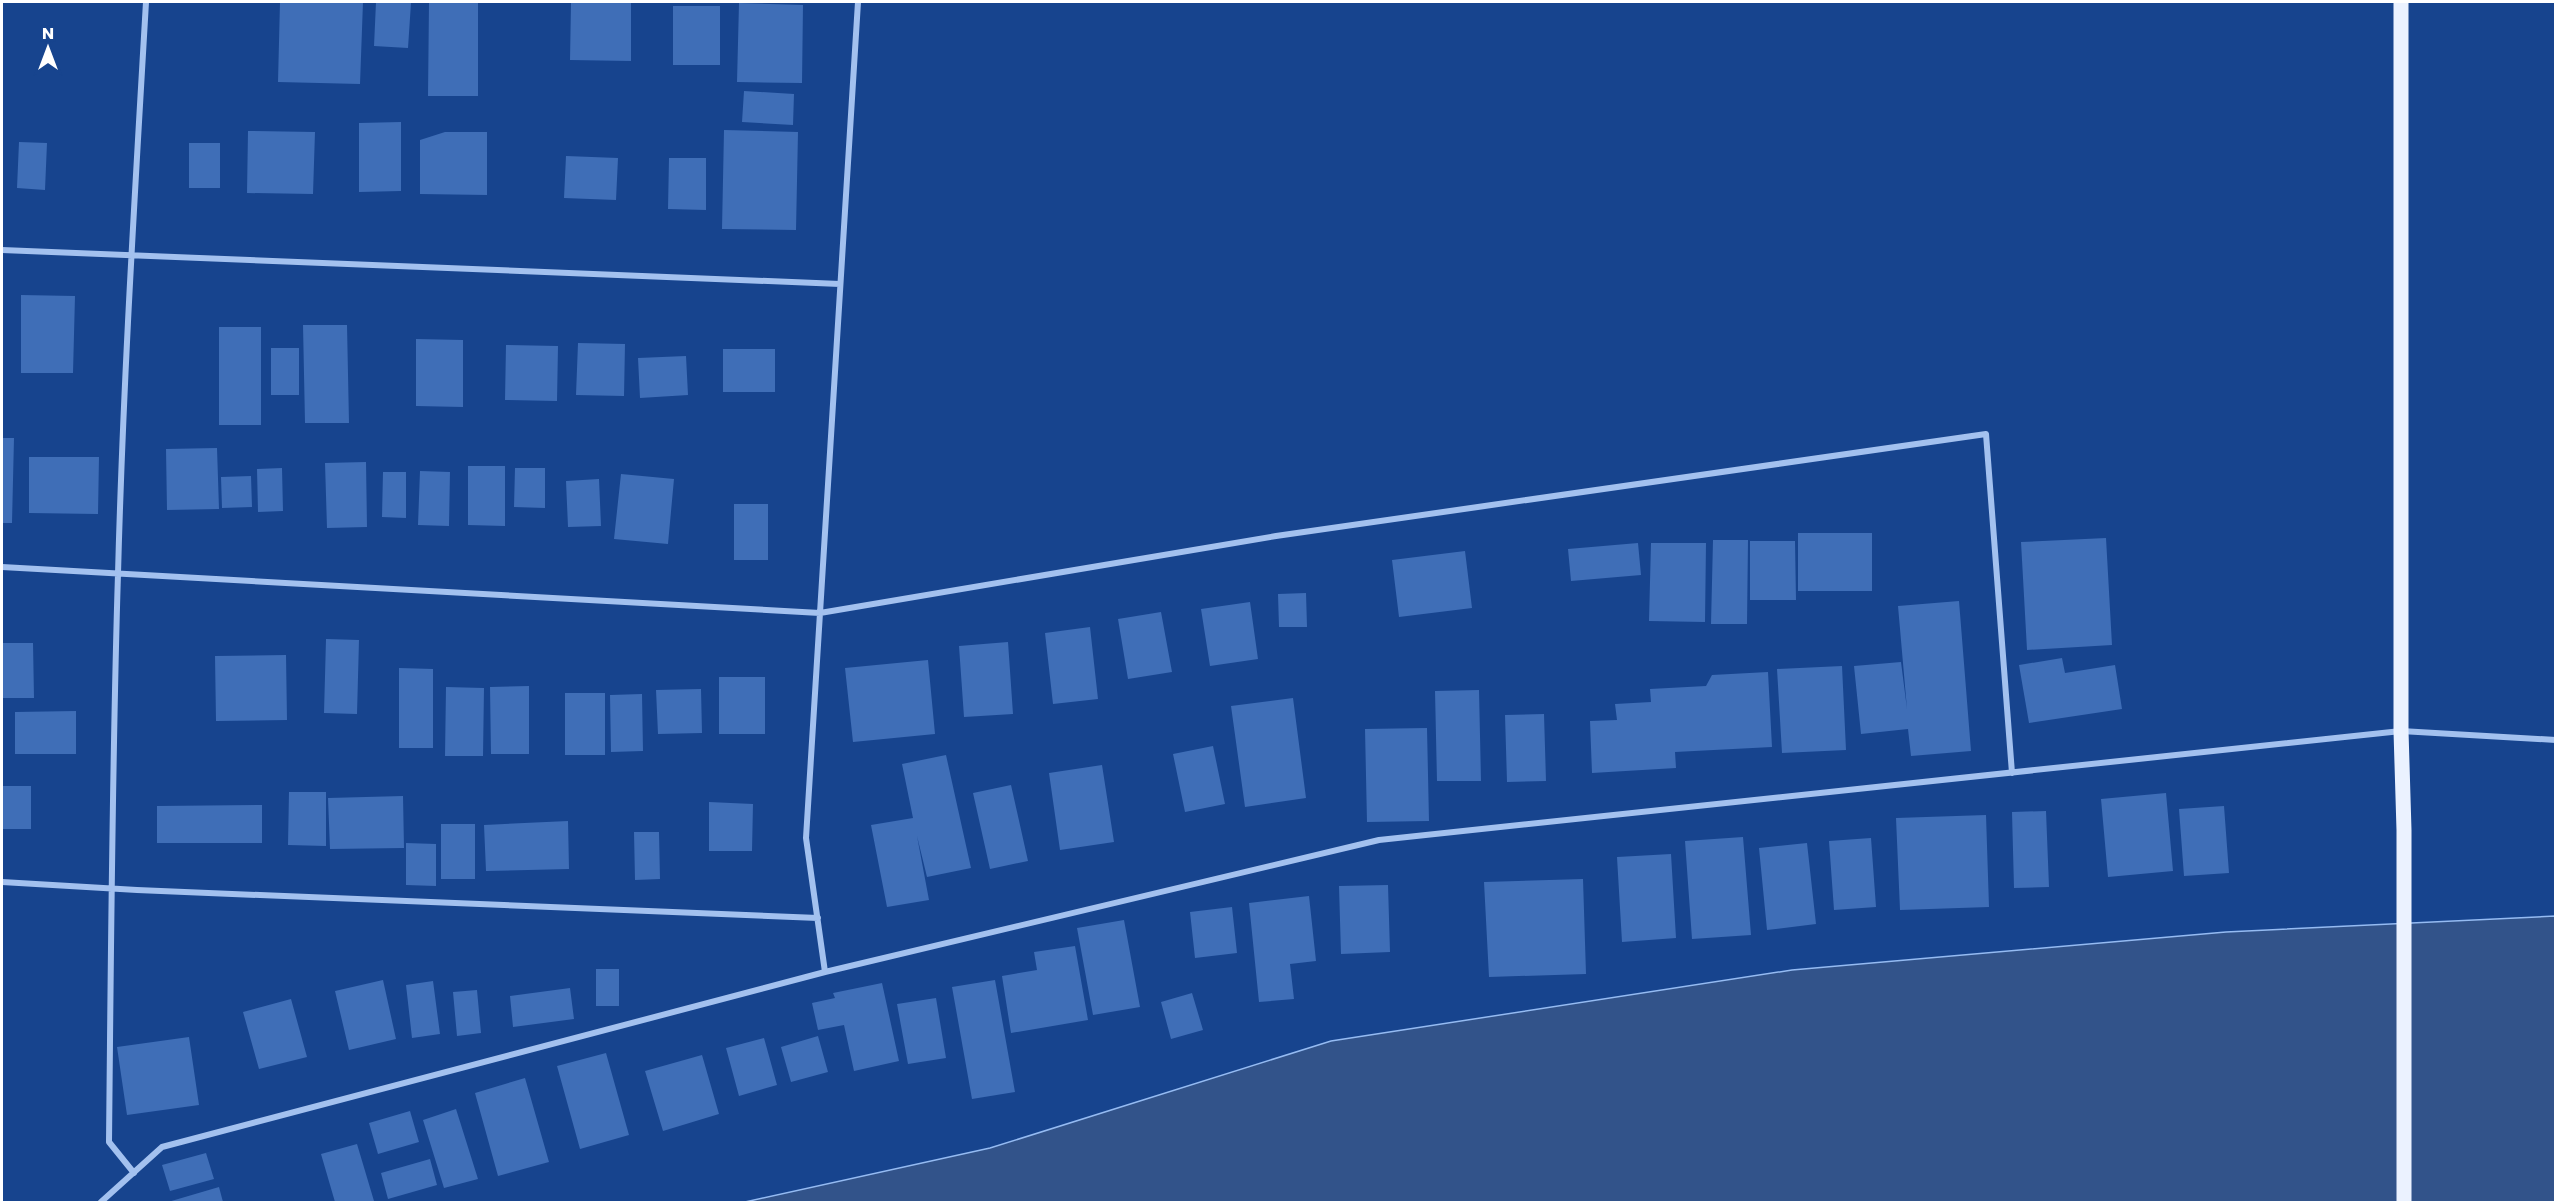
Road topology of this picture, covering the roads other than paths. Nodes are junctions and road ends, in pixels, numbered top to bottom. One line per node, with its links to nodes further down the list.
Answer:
1 (146, 2): 5 (street)
2 (858, 2): 6 (street)
3 (2401, 2): 10 (main road)
4 (2, 250): 5 (street)
5 (132, 255): 6 (street); 8 (street)
6 (840, 284): 9 (street)
7 (2, 567): 8 (street)
8 (118, 574): 9 (street); 14 (street)
9 (820, 614): 12 (street); 15 (street)
10 (2401, 731): 11 (street); 12 (street); 19 (main road)
11 (2556, 740)
12 (2012, 773): 16 (street)
13 (2, 882): 14 (street)
14 (111, 889): 15 (street); 17 (street)
15 (818, 918): 16 (street)
16 (825, 972): 17 (street)
17 (134, 1173): 18 (street)
18 (101, 1203)
19 (2404, 1203)

